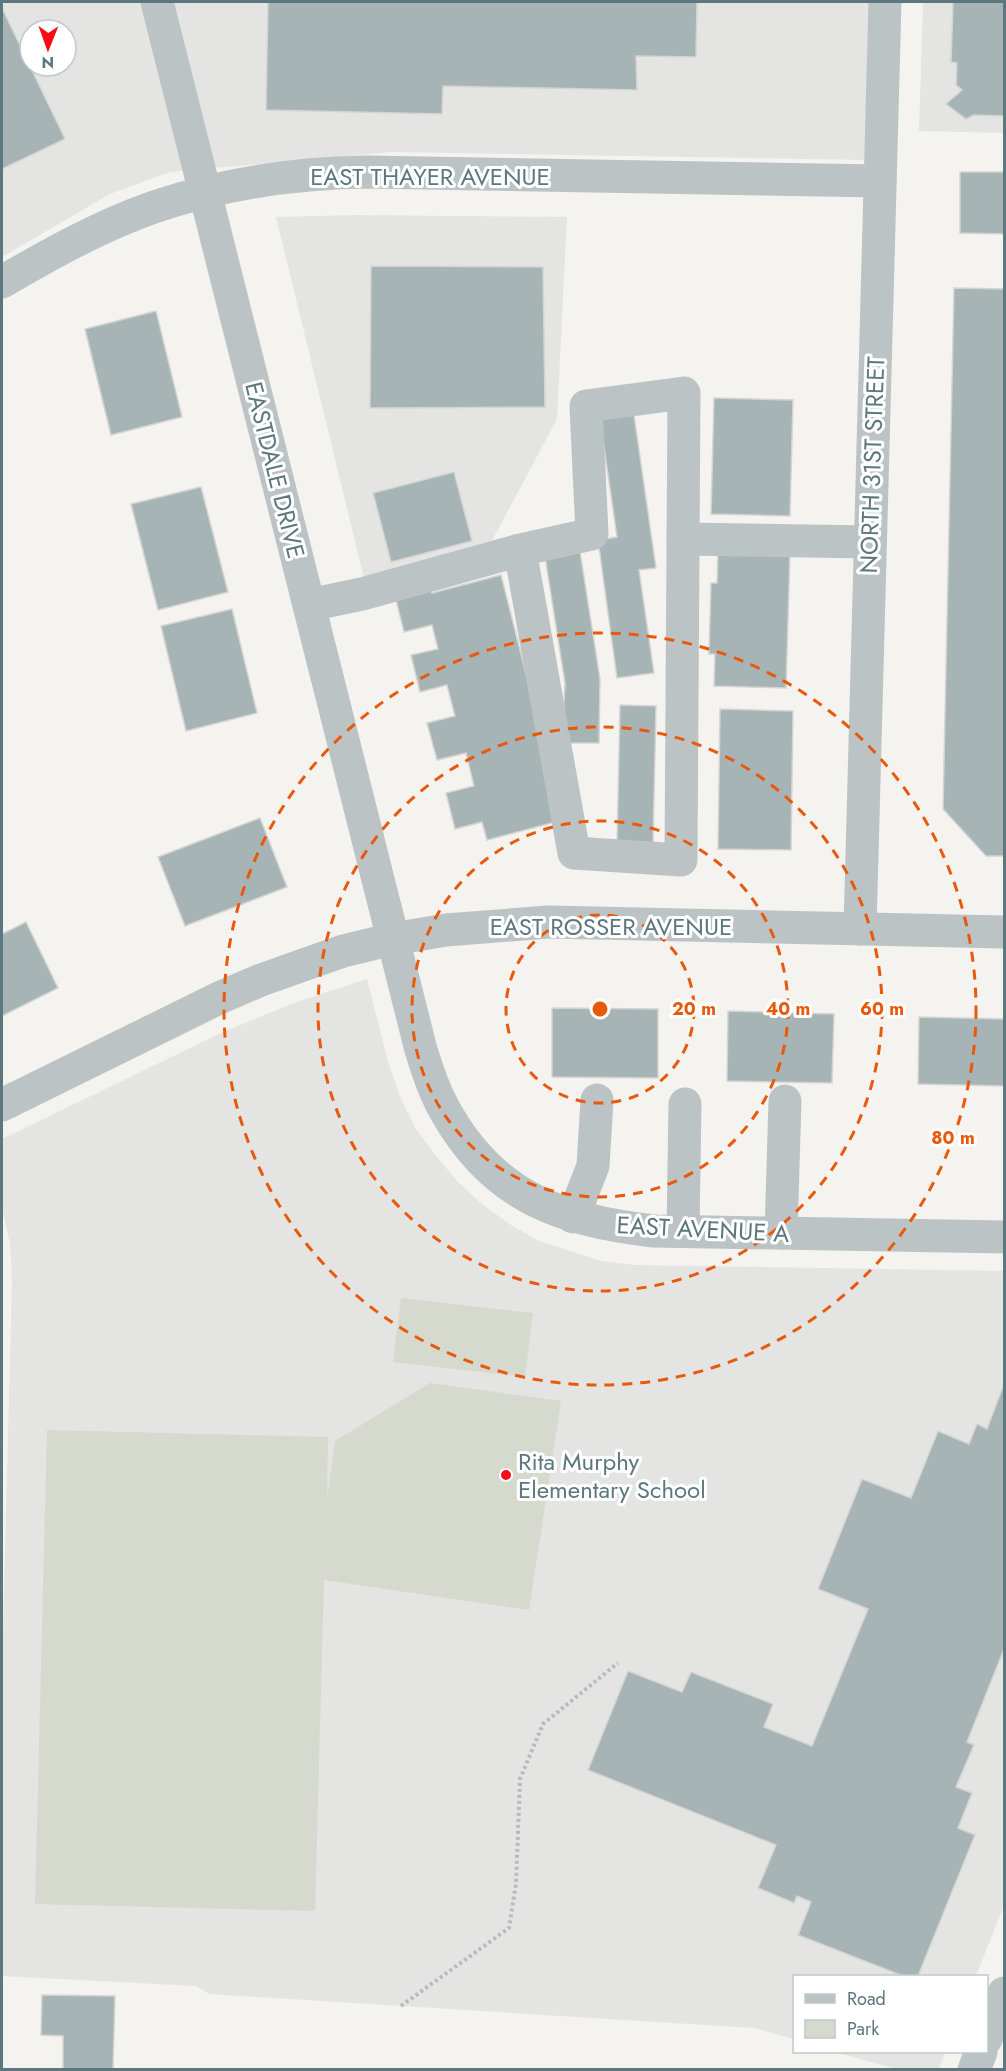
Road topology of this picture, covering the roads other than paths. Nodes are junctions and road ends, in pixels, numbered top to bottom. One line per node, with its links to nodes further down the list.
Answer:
1 (157, 2): 4 (street, EASTDALE DRIVE)
2 (885, 2): 3 (street, NORTH 31ST STREET)
3 (880, 181): 4 (street, EAST THAYER AVENUE); 7 (street, NORTH 31ST STREET)
4 (205, 192): 5 (street, EAST THAYER AVENUE); 9 (street, EASTDALE DRIVE)
5 (2, 282)
6 (682, 539): 7 (street); 8 (street); 8 (street)
7 (870, 542): 10 (street, NORTH 31ST STREET)
8 (520, 550): 9 (street)
9 (309, 605): 12 (street, EASTDALE DRIVE)
10 (860, 929): 11 (street, EAST ROSSER AVENUE); 12 (street, EAST ROSSER AVENUE)
11 (1005, 932)
12 (393, 939): 16 (street, EAST ROSSER AVENUE); 17 (street, EAST AVENUE A)
13 (597, 1100): 17 (street)
14 (785, 1101): 19 (street)
15 (685, 1104): 18 (street)
16 (2, 1105)
17 (573, 1217): 18 (street, EAST AVENUE A)
18 (683, 1231): 19 (street, EAST AVENUE A)
19 (781, 1233): 20 (street, EAST AVENUE A)
20 (1005, 1237)
21 (1005, 1993): 22 (street)
22 (988, 2042)

